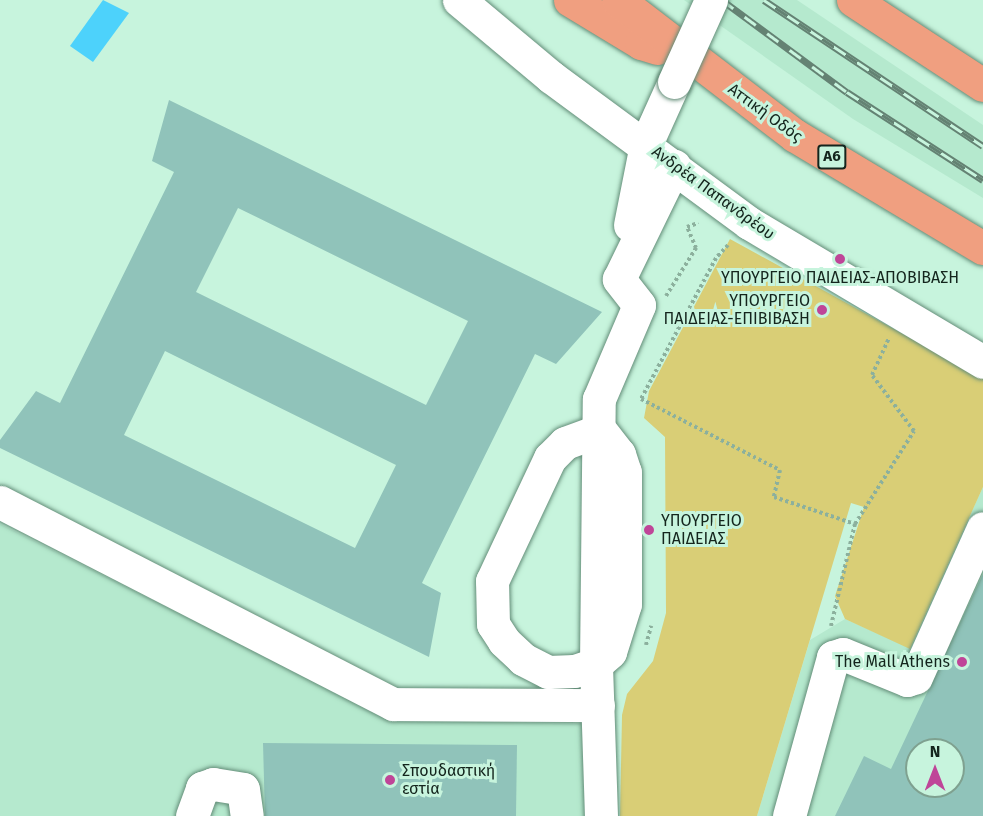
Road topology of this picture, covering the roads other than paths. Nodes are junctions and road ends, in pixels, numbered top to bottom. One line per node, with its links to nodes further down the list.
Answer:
1 (459, 0): 8 (street, Ανδρέα Παπανδρέου)
2 (570, 0): 6 (highway)
3 (618, 0): 6 (highway, Αττική Οδός / Α6)
4 (711, 0): 6 (street, bridge)
5 (853, 0): 7 (highway)
6 (680, 69): 8 (street); 10 (highway, Αττική Οδός / Α6)
7 (983, 85)
8 (646, 144): 9 (street, Ανδρέα Παπανδρέου); 11 (street)
9 (674, 166): 11 (street); 12 (street, Ανδρέα Παπανδρέου)
10 (983, 248)
11 (614, 275): 13 (street)
12 (983, 362)
13 (600, 430): 16 (street); 16 (street)
14 (0, 502): 17 (street)
15 (983, 528): 21 (street)
16 (596, 664): 17 (street)
17 (598, 705): 20 (street)
18 (192, 816): 19 (street)
19 (247, 816)
20 (601, 816)
21 (789, 816)

